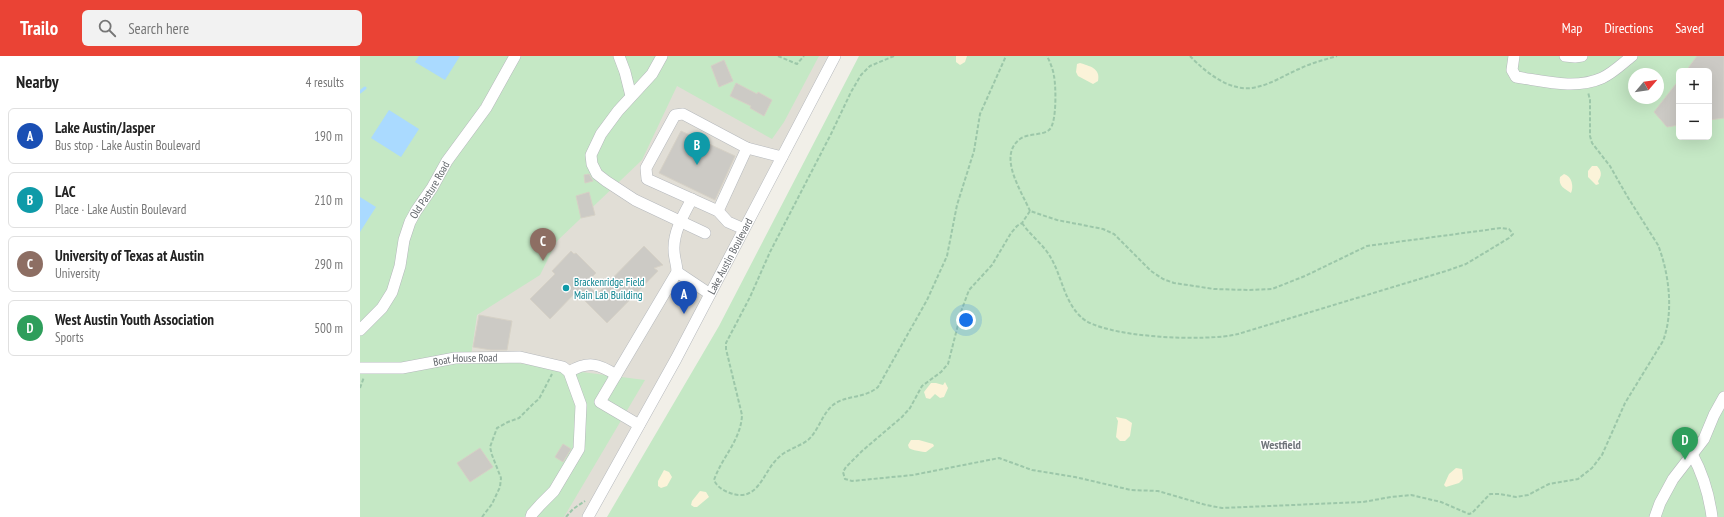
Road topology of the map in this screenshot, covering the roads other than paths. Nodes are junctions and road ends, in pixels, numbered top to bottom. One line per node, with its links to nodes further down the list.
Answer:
1 (515, 56): 19 (street, Old Pasture Road)
2 (619, 56): 9 (street)
3 (662, 56): 9 (street)
4 (835, 56): 11 (street, Lake Austin Boulevard)
5 (1514, 56): 8 (street)
6 (1565, 56): 7 (street)
7 (1582, 56)
8 (1632, 56)
9 (631, 96): 14 (street)
10 (747, 148): 11 (street); 12 (street); 13 (street)
11 (782, 157): 15 (street, Lake Austin Boulevard)
12 (692, 199): 13 (street); 14 (street)
13 (718, 210): 15 (street)
14 (681, 221): 16 (street); 17 (street)
15 (744, 229): 18 (street, Lake Austin Boulevard)
16 (705, 233)
17 (677, 272): 18 (street); 22 (street)
18 (710, 294): 24 (street, Lake Austin Boulevard)
19 (360, 330)
20 (360, 368): 21 (street, Boat House Road)
21 (569, 372): 22 (street); 26 (street)
22 (616, 375): 24 (street)
23 (1724, 397): 25 (street)
24 (639, 425): 27 (street, Lake Austin Boulevard)
25 (1692, 454): 28 (street); 29 (street)
26 (531, 517)
27 (588, 517)
28 (1655, 517)
29 (1712, 517)

